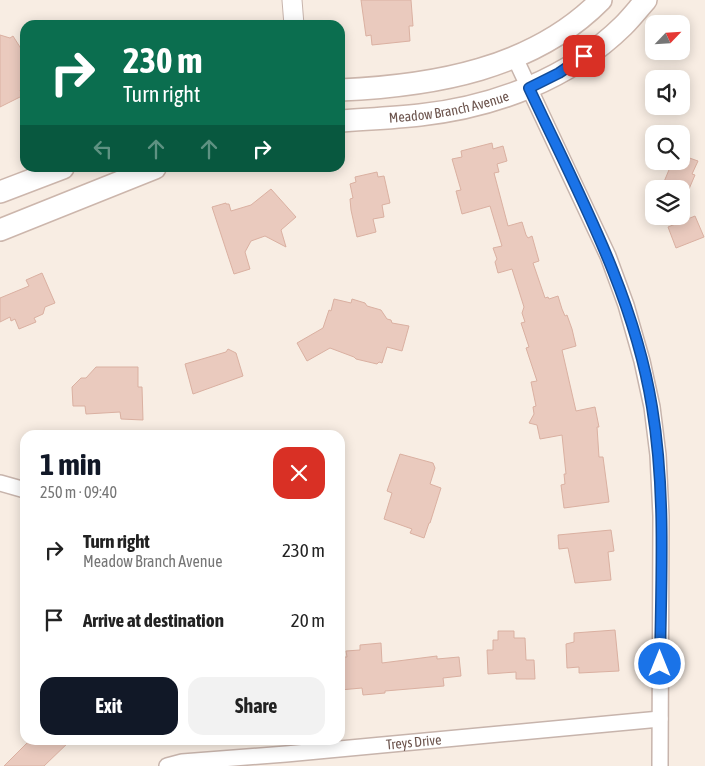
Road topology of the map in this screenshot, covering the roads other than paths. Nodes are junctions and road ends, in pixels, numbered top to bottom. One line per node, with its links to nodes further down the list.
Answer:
1 (292, 0): 4 (street)
2 (601, 0): 5 (main road, Meadow Branch Avenue)
3 (646, 0): 6 (main road, Meadow Branch Avenue)
4 (294, 20)
5 (515, 58): 6 (street); 7 (main road, Meadow Branch Avenue)
6 (529, 88): 8 (main road, Meadow Branch Avenue); 15 (street)
7 (345, 90)
8 (345, 121)
9 (52, 172): 11 (main road)
10 (146, 172): 12 (main road)
11 (0, 192)
12 (0, 230)
13 (0, 484): 14 (street)
14 (20, 489)
15 (660, 719): 16 (street, Treys Drive); 17 (street)
16 (167, 766)
17 (660, 766)

